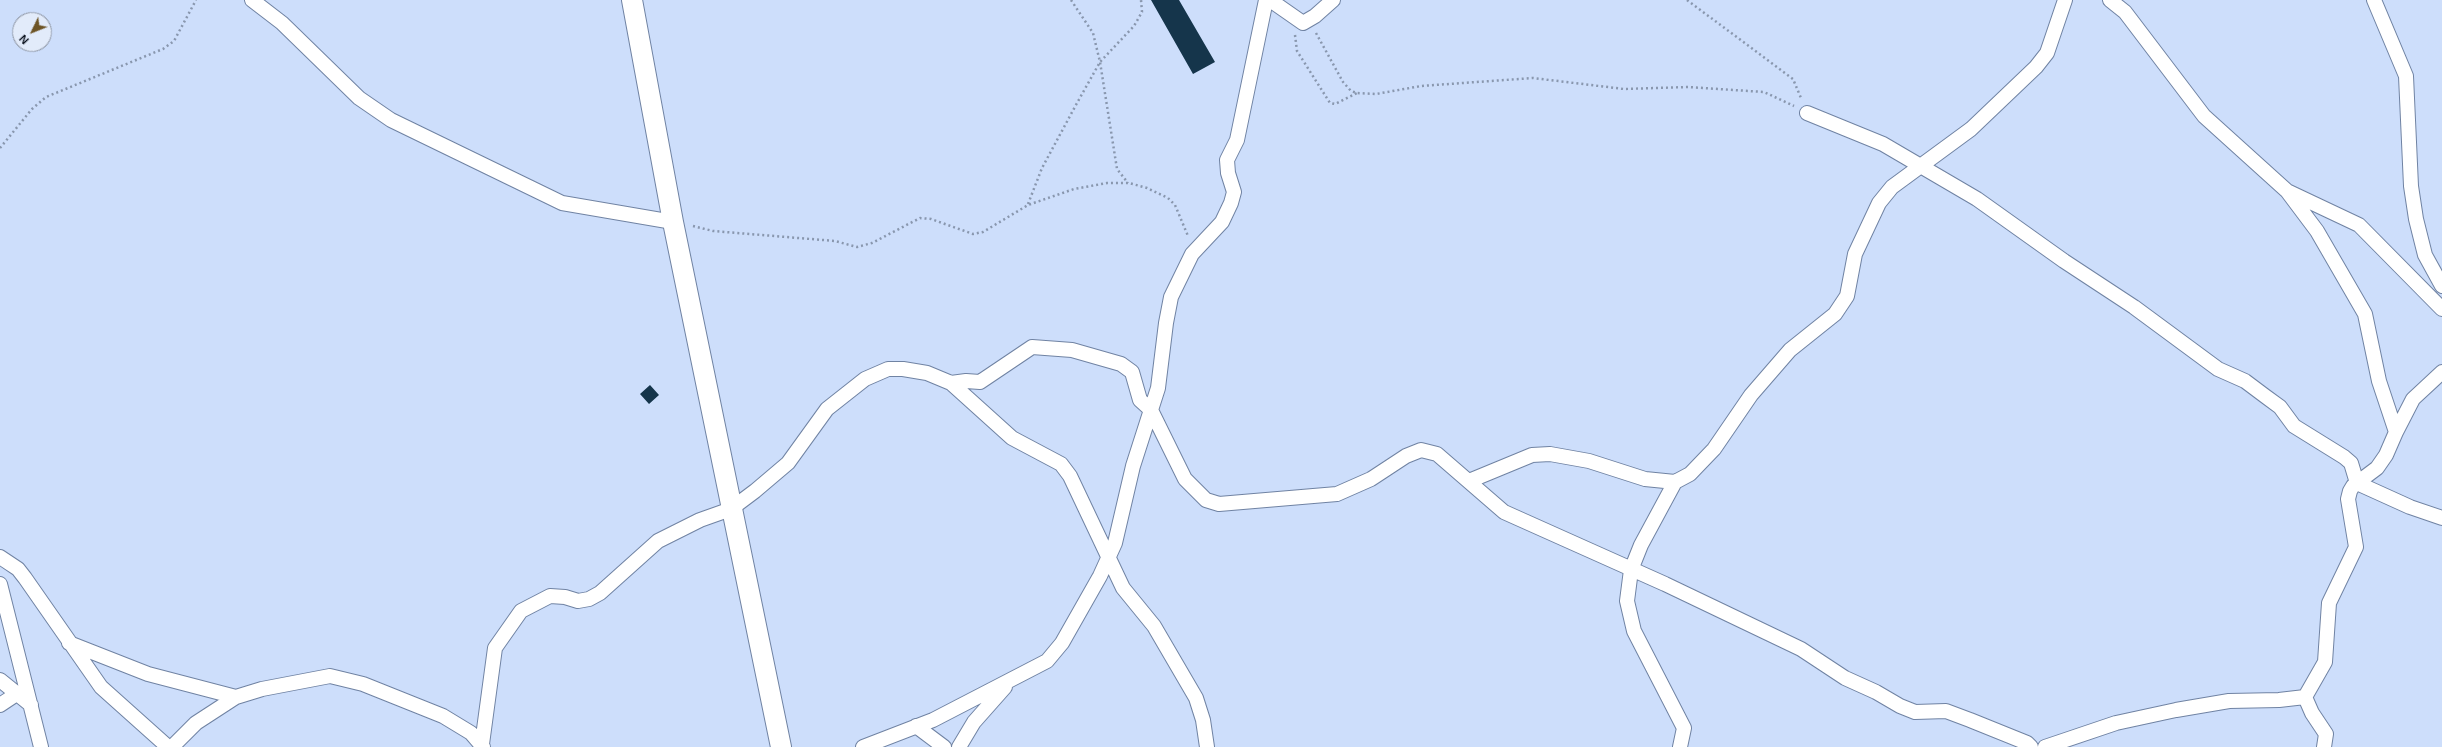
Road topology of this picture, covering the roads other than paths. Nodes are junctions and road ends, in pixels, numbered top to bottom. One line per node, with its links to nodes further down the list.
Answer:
1 (252, 0): 12 (street)
2 (632, 0): 12 (street)
3 (1266, 0): 17 (street)
4 (1270, 0): 5 (street)
5 (1333, 0)
6 (2065, 0): 10 (street)
7 (2110, 0): 11 (street)
8 (2374, 0): 13 (street)
9 (1807, 113): 10 (street)
10 (1920, 166): 20 (street); 21 (street)
11 (2287, 191): 14 (street); 18 (street)
12 (673, 222): 22 (street)
13 (2442, 286)
14 (2442, 308)
15 (2442, 372): 18 (street)
16 (951, 384): 17 (street); 22 (street); 25 (street)
17 (1151, 410): 19 (street); 25 (street)
18 (2396, 432): 21 (street)
19 (1469, 481): 20 (street); 26 (street)
20 (1675, 482): 26 (street)
21 (2357, 483): 23 (street); 32 (street)
22 (731, 509): 37 (street); 41 (street)
23 (2442, 518)
24 (0, 557): 28 (street)
25 (1109, 558): 30 (street); 45 (street)
26 (1631, 570): 46 (street); 47 (street)
27 (0, 584): 35 (street)
28 (68, 642): 33 (street); 39 (street)
29 (0, 680): 31 (street)
30 (1011, 681): 36 (street); 44 (street)
31 (18, 693): 34 (street); 35 (street)
32 (2305, 696): 48 (street); 49 (street)
33 (236, 697): 37 (street); 40 (street)
34 (0, 705)
35 (31, 705): 38 (street)
36 (916, 726): 42 (street); 43 (street)
37 (482, 746)
38 (41, 747)
39 (168, 747)
40 (172, 747)
41 (781, 747)
42 (863, 747)
43 (944, 747)
44 (959, 747)
45 (1207, 747)
46 (1680, 747)
47 (2031, 747)
48 (2045, 747)
49 (2324, 747)

